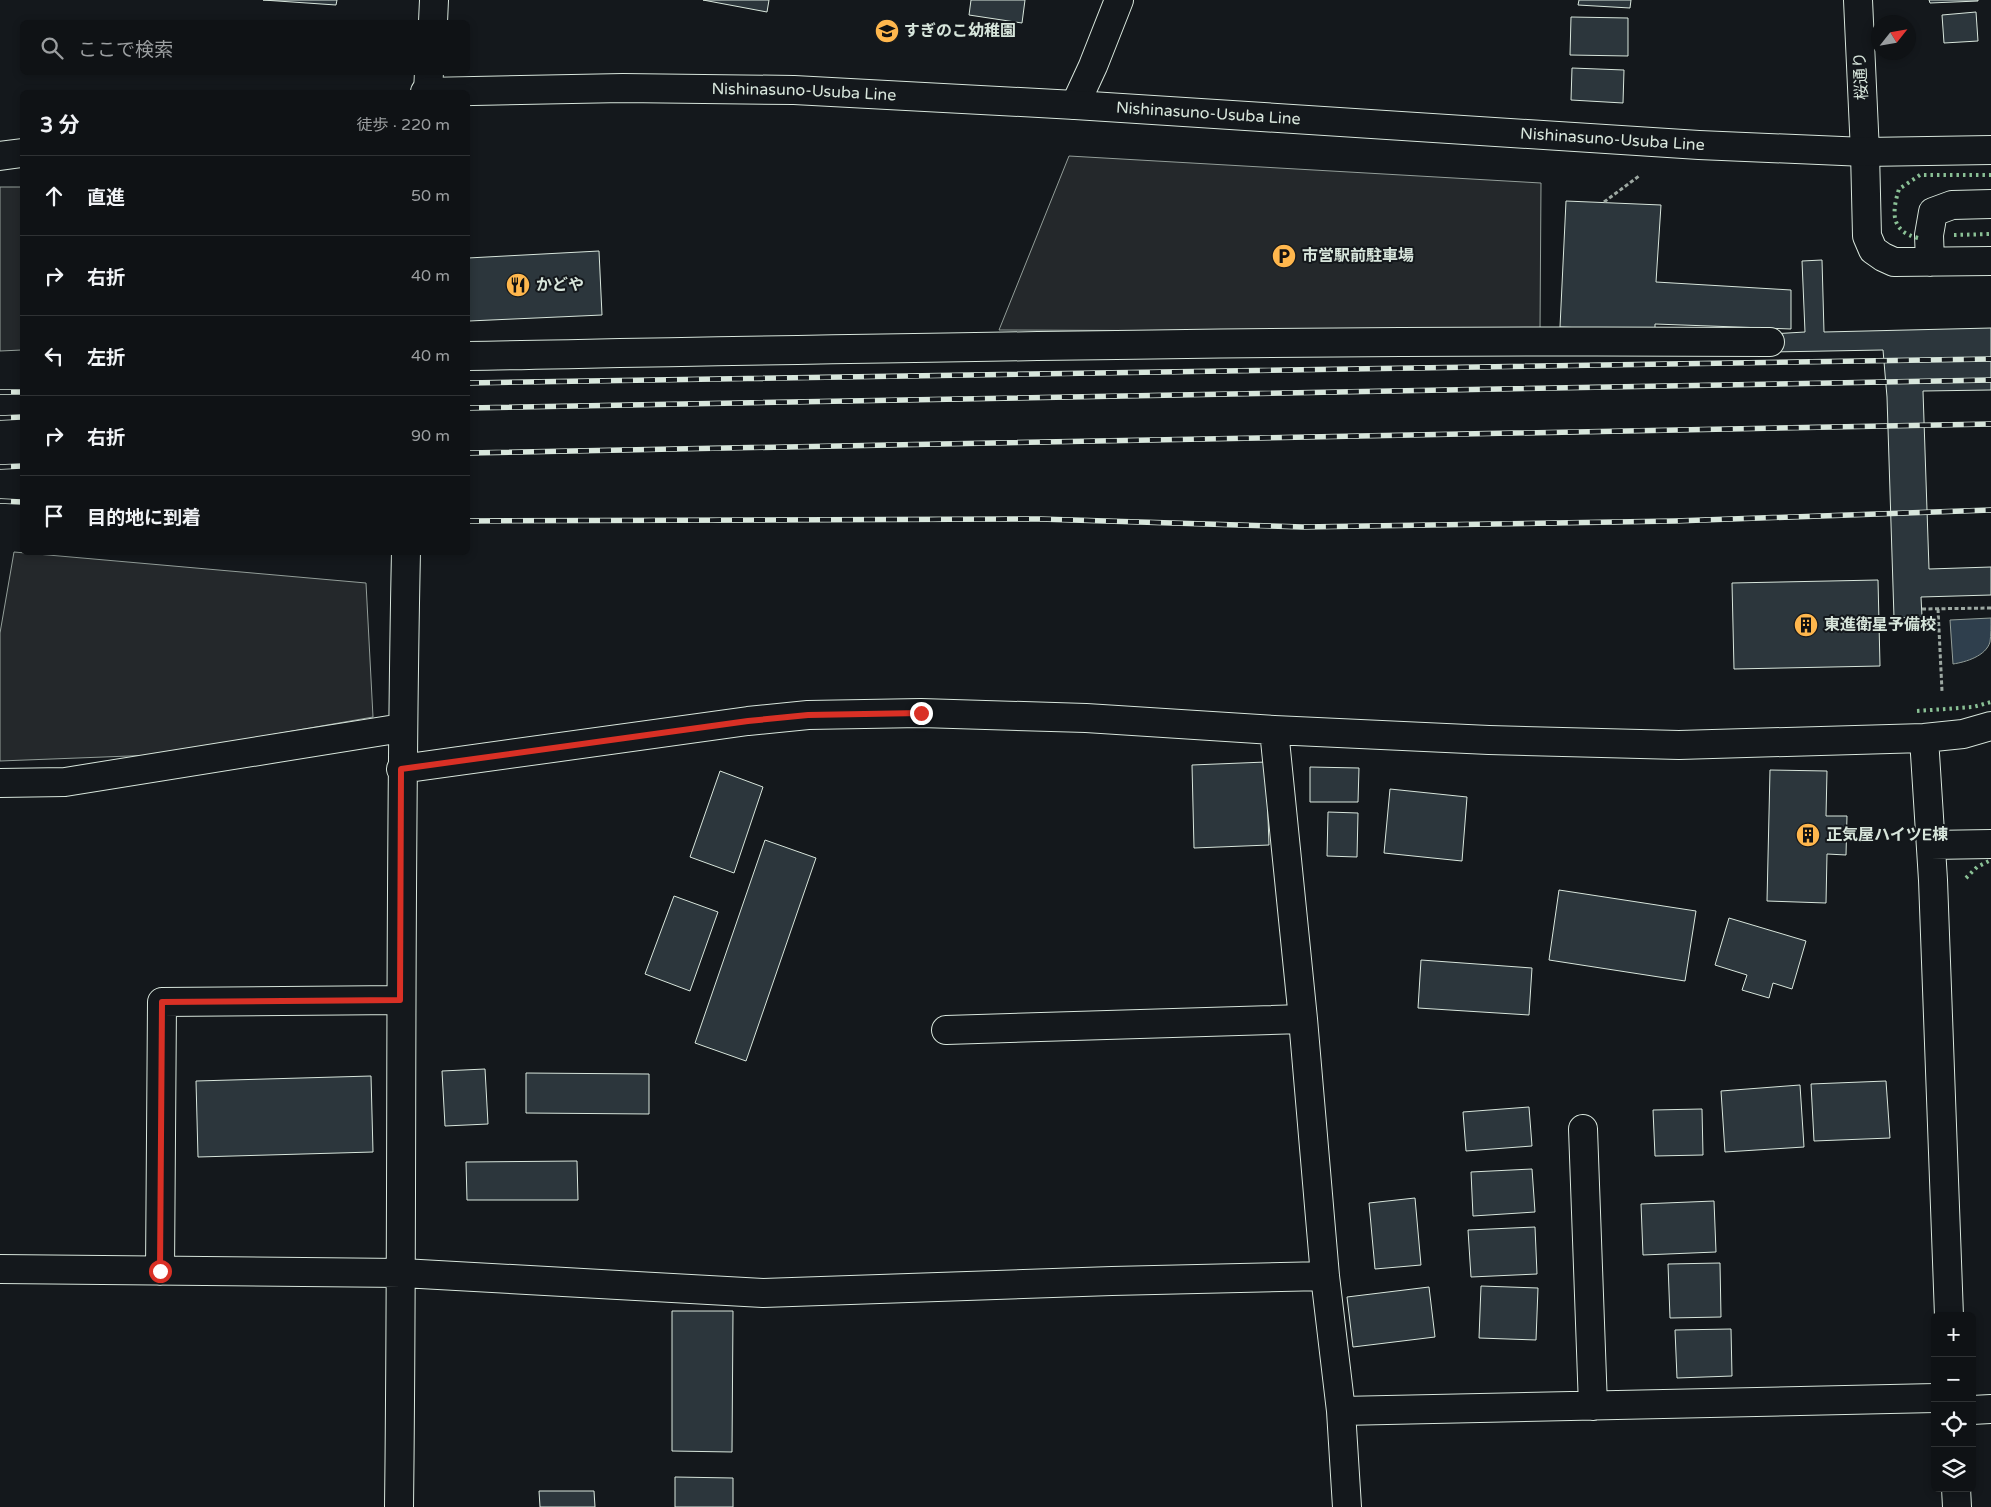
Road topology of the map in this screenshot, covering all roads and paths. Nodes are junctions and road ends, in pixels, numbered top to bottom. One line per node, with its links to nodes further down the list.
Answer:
1 (434, 0): 4 (street)
2 (1119, 0): 8 (street)
3 (1858, 0): 10 (street, 桜通り)
4 (433, 20)
5 (429, 75): 6 (street)
6 (427, 90)
7 (470, 91): 8 (street, Nishinasuno-Usuba Line)
8 (1075, 105): 10 (street, Nishinasuno-Usuba Line)
9 (1991, 150): 10 (street, Nishinasuno-Usuba Line)
10 (1865, 152): 17 (street, 桜通り)
11 (20, 153): 12 (street)
12 (0, 156)
13 (1642, 174): 14 (path)
14 (1604, 202)
15 (1991, 204): 17 (street)
16 (1991, 261): 17 (street, 桜通り)
17 (1930, 262)
18 (1770, 342): 19 (street)
19 (470, 356)
20 (406, 555): 26 (street)
21 (1991, 608): 23 (path)
22 (1922, 609): 23 (path)
23 (1938, 609): 24 (path)
24 (1942, 691)
25 (1991, 726): 28 (street)
26 (402, 728): 29 (street); 30 (street)
27 (1274, 730): 28 (street); 29 (street); 34 (street)
28 (1924, 738): 32 (street)
29 (401, 769): 33 (street)
30 (0, 783)
31 (1991, 844): 32 (street)
32 (1931, 845): 41 (street)
33 (400, 1000): 38 (street); 39 (street)
34 (1303, 1019): 35 (street); 40 (street)
35 (946, 1030)
36 (1583, 1129): 43 (street)
37 (0, 1269): 38 (street)
38 (160, 1271): 39 (street)
39 (402, 1273): 40 (street); 48 (street)
40 (1325, 1276): 46 (street)
41 (1949, 1312)
42 (1931, 1398): 43 (street)
43 (1593, 1406): 46 (street)
44 (1976, 1410): 45 (street)
45 (1991, 1410)
46 (1341, 1411): 49 (street)
47 (1956, 1492): 50 (street)
48 (399, 1507)
49 (1347, 1507)
50 (1957, 1507)

